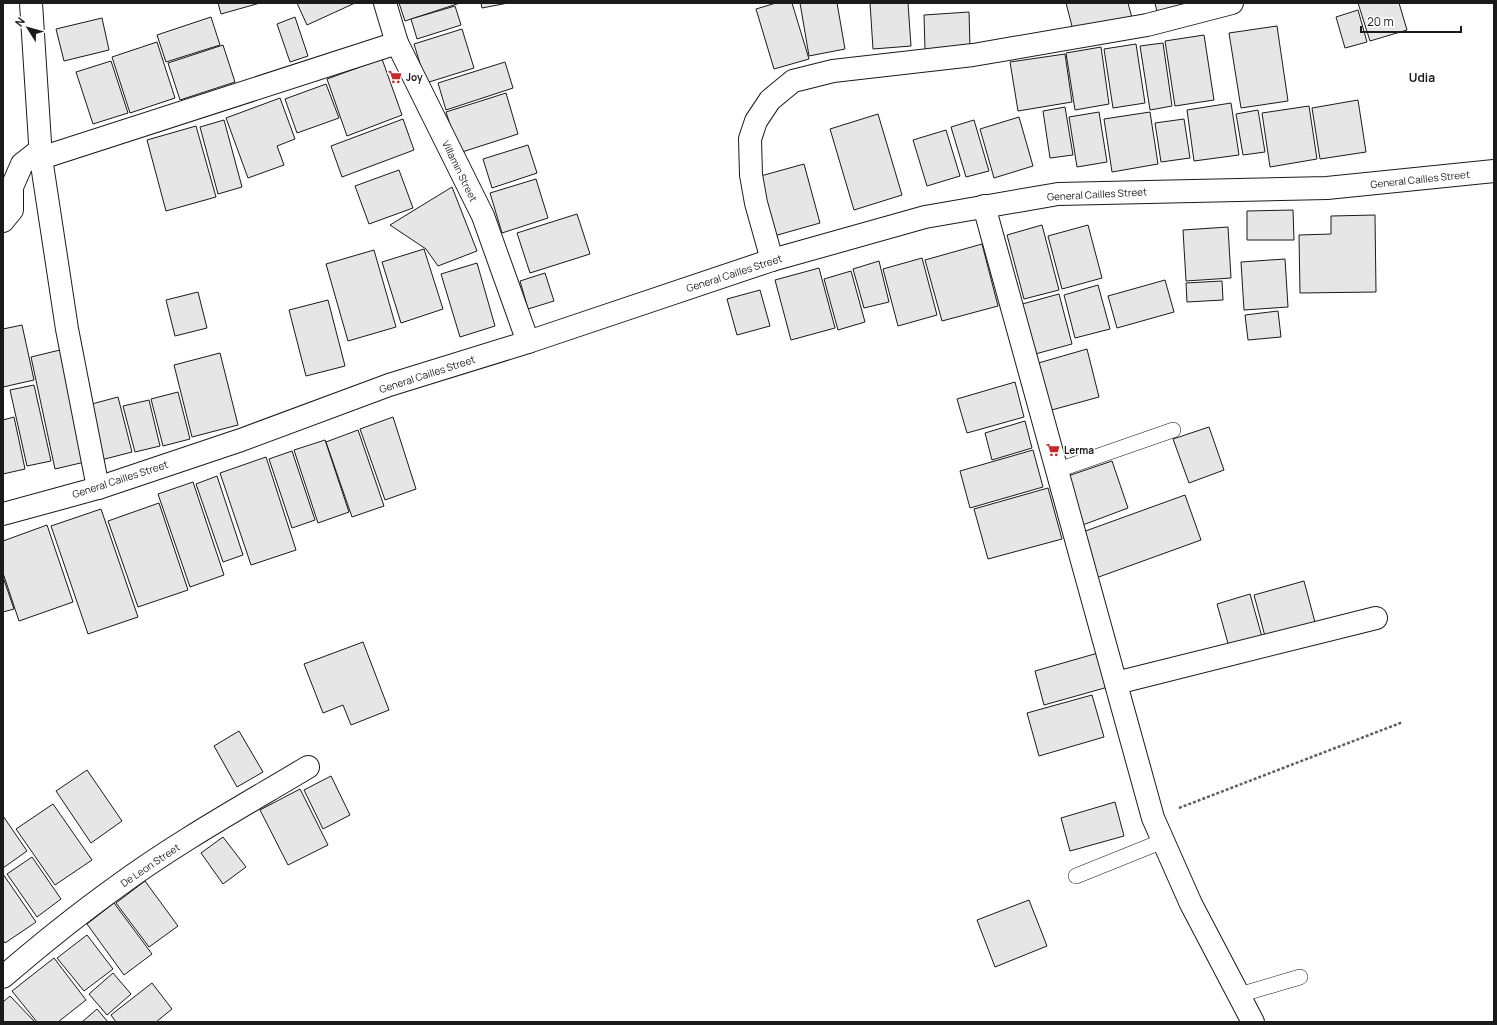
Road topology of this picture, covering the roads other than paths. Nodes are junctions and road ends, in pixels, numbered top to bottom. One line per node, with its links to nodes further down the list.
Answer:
1 (31, 3): 5 (street)
2 (385, 3): 4 (street, Villamin Street)
3 (1232, 3): 9 (street)
4 (398, 43): 5 (street); 10 (street, Villamin Street)
5 (40, 154): 8 (street); 13 (street)
6 (1494, 171): 7 (street, General Cailles Street)
7 (984, 206): 9 (street, General Cailles Street); 12 (street)
8 (3, 221)
9 (772, 260): 10 (street, General Cailles Street)
10 (528, 342): 13 (street, General Cailles Street)
11 (1174, 430): 12 (lane)
12 (1058, 470): 16 (street)
13 (98, 488): 14 (street, General Cailles Street)
14 (3, 514)
15 (1376, 618): 16 (street)
16 (1116, 683): 18 (street)
17 (308, 768): 20 (street, De Leon Street)
18 (1163, 842): 19 (lane); 22 (street)
19 (1076, 876)
20 (3, 977)
21 (1300, 978): 22 (lane)
22 (1239, 995): 23 (street)
23 (1253, 1022)

